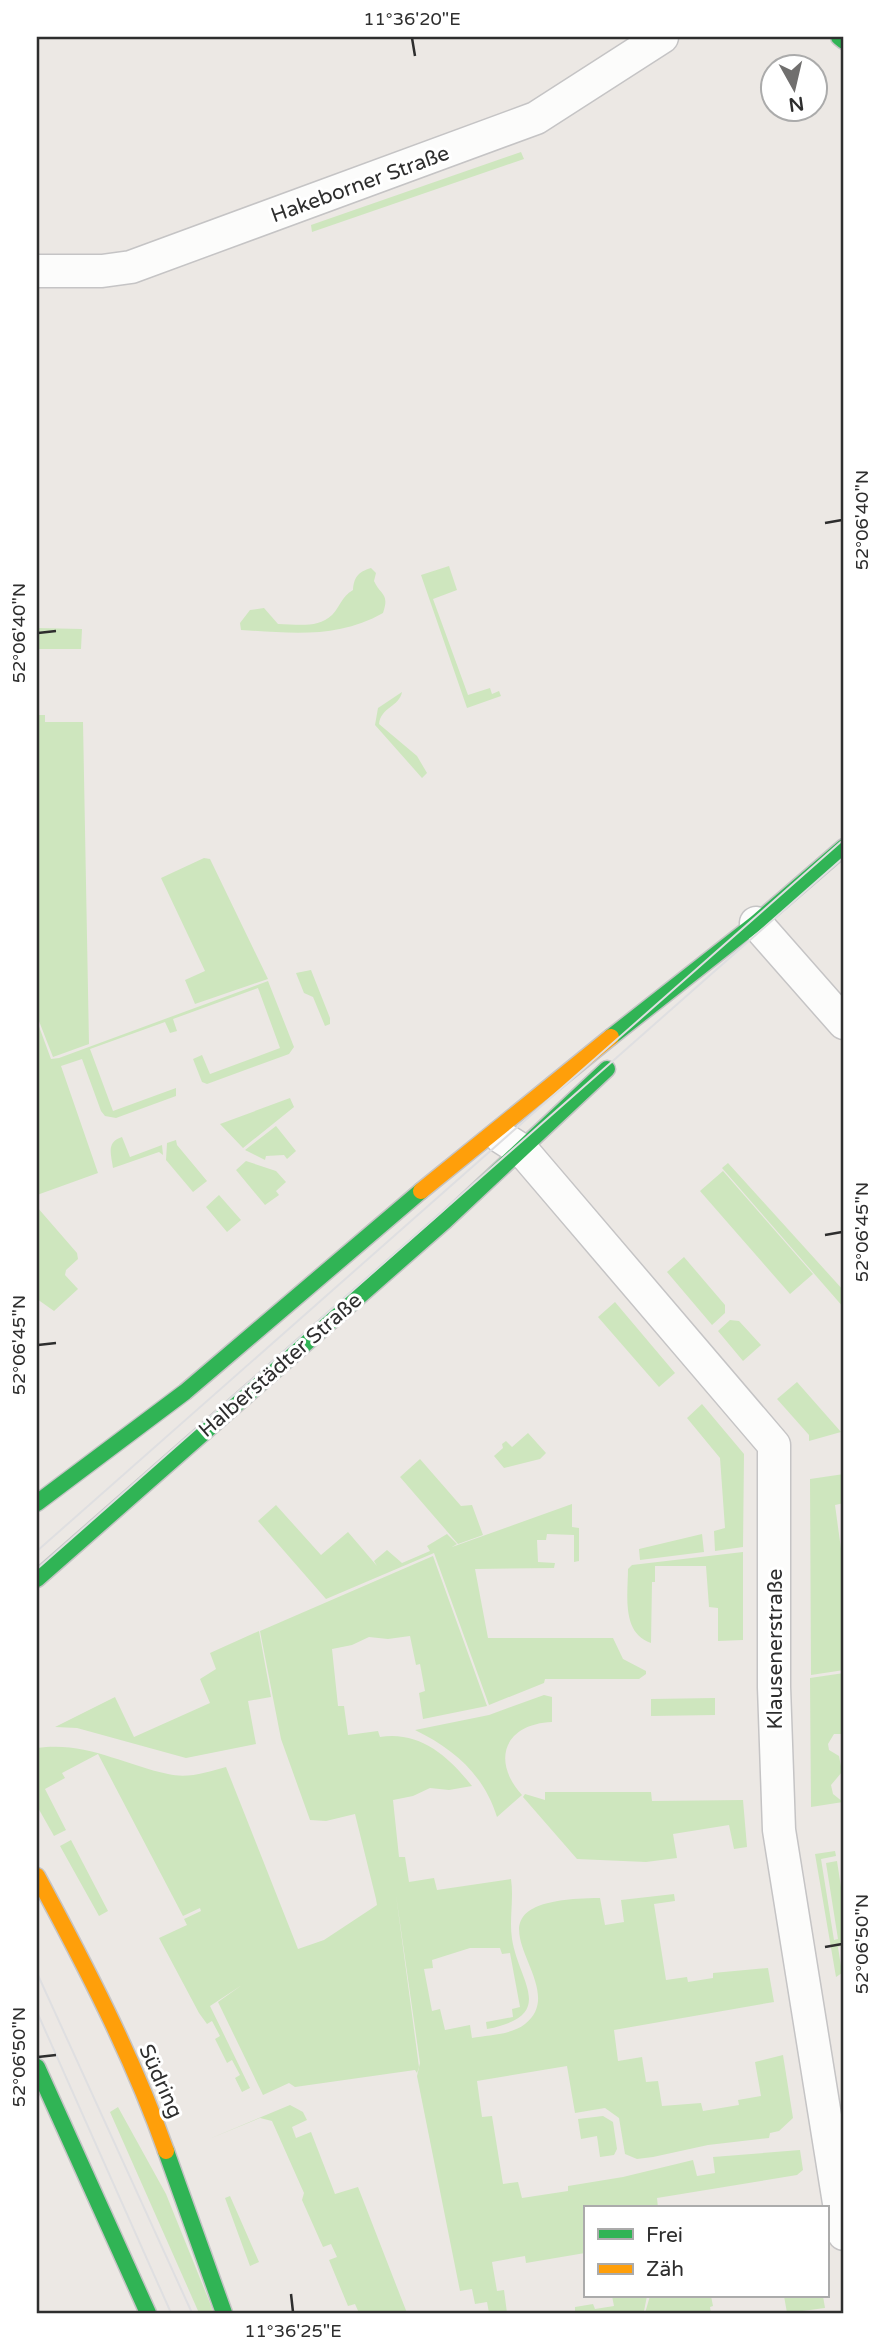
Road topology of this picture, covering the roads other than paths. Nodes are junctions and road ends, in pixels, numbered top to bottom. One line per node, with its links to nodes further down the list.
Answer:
1 (663, 37): 4 (street, Hakeborner Straße)
2 (839, 37): 3 (street)
3 (844, 41)
4 (37, 271)
5 (844, 847): 6 (street, Halberstädter Straße)
6 (756, 923): 7 (street); 8 (street, Halberstädter Straße); 10 (street, Halberstädter Straße)
7 (844, 1023)
8 (651, 1027)
9 (622, 1056): 11 (street, Halberstädter Straße)
10 (491, 1132): 11 (street); 12 (street, Halberstädter Straße)
11 (523, 1151): 13 (street, Halberstädter Straße); 16 (street, Klausenerstraße)
12 (37, 1503)
13 (37, 1579)
14 (37, 1876): 18 (street, Südring)
15 (37, 2067): 17 (street)
16 (844, 2234)
17 (148, 2313)
18 (224, 2313)

